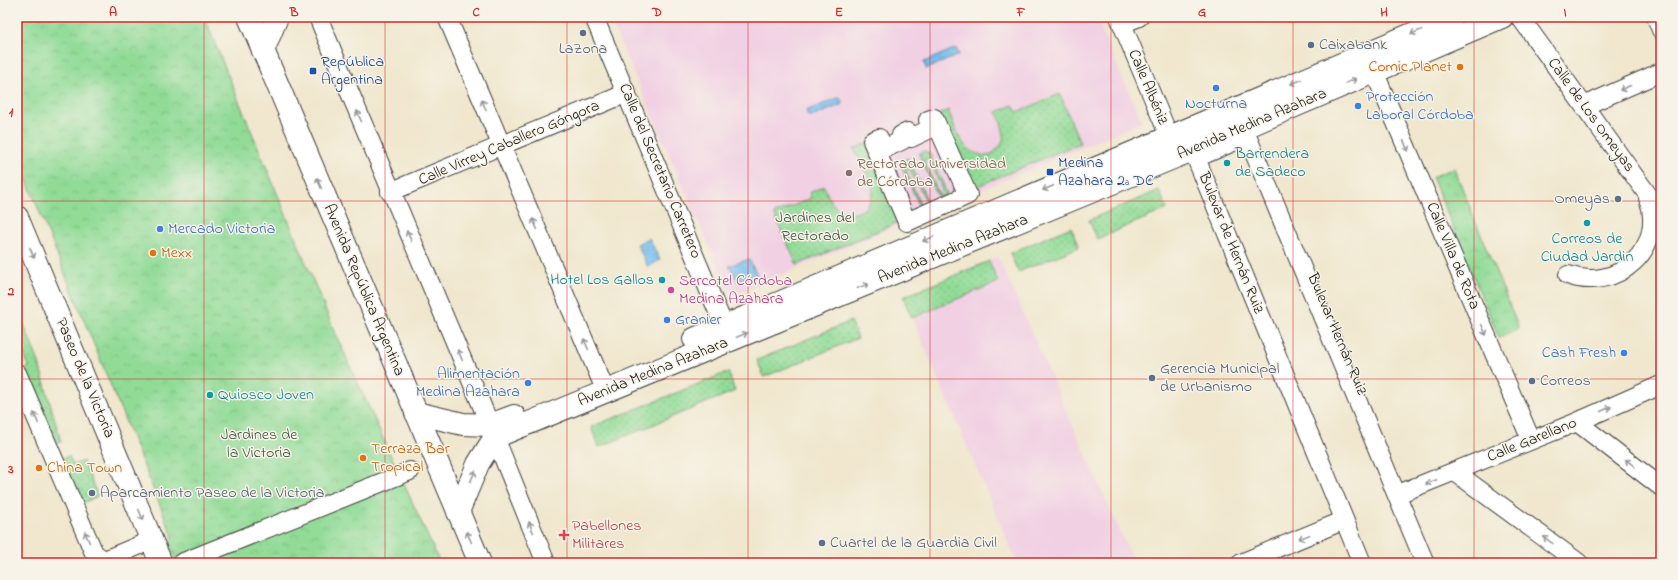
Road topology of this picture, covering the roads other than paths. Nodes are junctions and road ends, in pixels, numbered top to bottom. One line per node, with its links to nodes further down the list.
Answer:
1 (249, 17): 13 (main road, Avenida República Argentina)
2 (278, 17): 13 (main road)
3 (318, 17): 25 (street, one-way to 3)
4 (447, 17): 20 (street, one-way to 4)
5 (594, 17): 16 (street, Calle del Secretario Carretero)
6 (1139, 17): 11 (street)
7 (1452, 17): 18 (main road, Avenida Medina Azahara, one-way to 18)
8 (1520, 17): 17 (street, Calle de Los Omeyas)
9 (1656, 17): 12 (street)
10 (1490, 19): 14 (main road, Avenida Medina Azahara)
11 (1120, 21): 19 (street, Calle Albéniz)
12 (1661, 30)
13 (263, 51): 33 (main road, Avenida República Argentina, one-way to 13)
14 (1374, 71): 18 (main road, Avenida Medina Azahara, one-way to 14); 36 (street, Calle Villa de Rota, one-way to 36)
15 (1661, 72): 17 (street, one-way to 17)
16 (627, 93): 20 (street, Calle Virrey Caballero Góngora); 29 (street, Calle del Secretario Carretero)
17 (1584, 106): 23 (street, Calle de Los Omeyas)
18 (1245, 115): 19 (main road, Avenida Medina Azahara); 21 (main road, Avenida Medina Azahara); 40 (street, Bulevar Hernán Ruiz)
19 (1169, 136): 21 (street, Calle Albéniz); 29 (main road, Avenida Medina Azahara, one-way to 29)
20 (502, 146): 25 (street, Calle Virrey Caballero Góngora); 31 (street, one-way to 20)
21 (1185, 153): 35 (main road, Avenida Medina Azahara, one-way to 21); 42 (street)
22 (1631, 172): 23 (street)
23 (1643, 187): 26 (street, Calle de Los Omeyas); 28 (street)
24 (966, 191): 24 (street)
25 (390, 192): 35 (street, one-way to 25)
26 (1661, 213)
27 (17, 217): 43 (main road, Paseo de la Victoria, one-way to 43)
28 (1568, 275)
29 (724, 326): 31 (main road, Avenida Medina Azahara)
30 (17, 373): 43 (street, one-way to 30)
31 (601, 380): 35 (main road, Avenida Medina Azahara)
32 (1661, 385): 34 (street, Calle Garellano, one-way to 32)
33 (416, 413): 35 (main road, Avenida Medina Azahara); 41 (main road, Avenida República Argentina)
34 (1577, 422): 36 (street, Calle Garellano); 39 (street, one-way to 34)
35 (493, 431): 41 (main road, one-way to 35); 47 (street, one-way to 35)
36 (1531, 440): 38 (street, Calle Garellano)
37 (410, 471): 45 (street)
38 (1455, 472): 40 (street, Calle Garellano, one-way to 40); 53 (street, one-way to 38)
39 (1661, 487)
40 (1403, 492): 52 (street, Bulevar Hernán Ruiz)
41 (458, 512): 46 (main road, Avenida República Argentina, one-way to 41)
42 (1340, 522): 48 (street, one-way to 48); 49 (street)
43 (152, 540): 44 (main road, Paseo de la Victoria)
44 (161, 563)
45 (181, 563)
46 (480, 563)
47 (546, 563)
48 (1241, 563)
49 (1357, 563)
50 (1362, 563): 51 (street, Bulevar de Hernán Ruiz)
51 (1425, 563)
52 (1432, 563)
53 (1579, 563)

